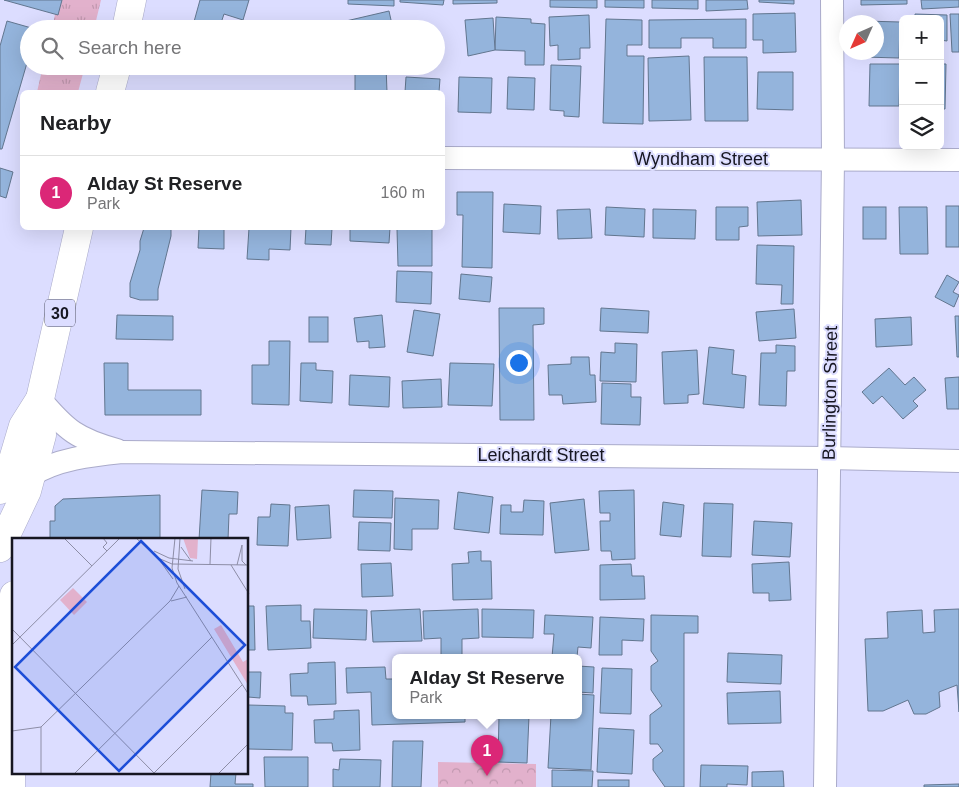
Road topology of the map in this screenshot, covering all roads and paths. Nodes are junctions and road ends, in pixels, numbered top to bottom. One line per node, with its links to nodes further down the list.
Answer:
1 (132, 0): 3 (main road)
2 (832, 0): 7 (street, Burlington Street)
3 (128, 20)
4 (115, 75): 5 (main road)
5 (111, 90)
6 (445, 158): 7 (street, Wyndham Street)
7 (833, 159): 8 (street, Wyndham Street); 12 (street, Burlington Street)
8 (959, 160)
9 (79, 230): 10 (main road, 30)
10 (40, 399): 11 (street, Leichardt Street); 14 (main road, 30); 15 (main road, 30)
11 (122, 452): 12 (street, Leichardt Street); 14 (street, Leichardt Street)
12 (828, 458): 13 (street, Leichardt Street); 21 (street, Burlington Street)
13 (959, 461)
14 (28, 484): 16 (main road); 17 (main road, 30)
15 (0, 490)
16 (22, 538)
17 (0, 548)
18 (12, 604): 19 (main road)
19 (1, 654): 20 (main road)
20 (11, 787)
21 (825, 787)

